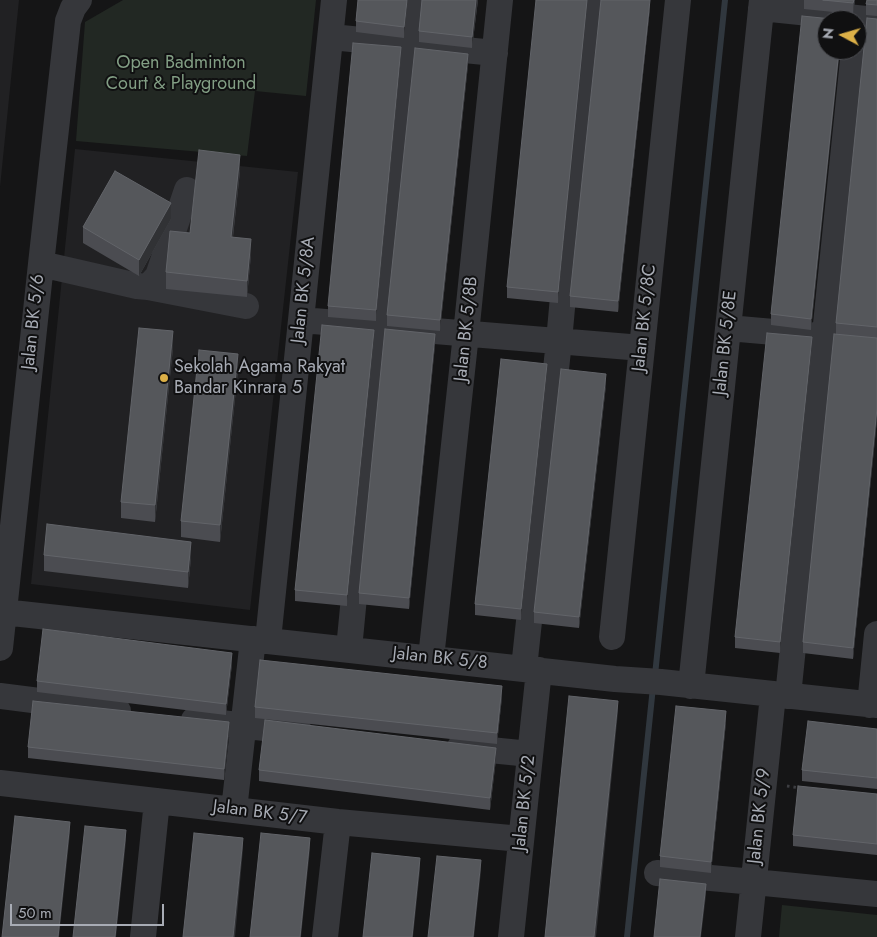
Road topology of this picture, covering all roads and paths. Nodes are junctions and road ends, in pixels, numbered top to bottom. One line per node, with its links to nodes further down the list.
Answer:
1 (79, 0): 14 (street, Jalan BK 5/6)
2 (334, 0): 9 (street, Jalan BK 5/8A)
3 (414, 0): 10 (street)
4 (500, 0): 11 (street, Jalan BK 5/8B)
5 (590, 0): 22 (street, Jalan BK 5/2)
6 (678, 0): 24 (street, Jalan BK 5/8C)
7 (762, 4): 8 (street); 19 (street, Jalan BK 5/8E)
8 (817, 10)
9 (331, 37): 10 (street); 17 (street, Jalan BK 5/8A)
10 (410, 45): 11 (street); 18 (street)
11 (495, 53): 20 (street, Jalan BK 5/8B)
12 (853, 60): 21 (street, Jalan BK 5/9)
13 (187, 190): 15 (street)
14 (41, 264): 15 (street); 25 (street, Jalan BK 5/6)
15 (148, 287): 16 (street)
16 (246, 306)
17 (301, 320): 18 (street); 28 (street, Jalan BK 5/8A)
18 (380, 327): 20 (street); 30 (street)
19 (728, 328): 21 (street); 33 (street, Jalan BK 5/8E)
20 (466, 334): 22 (street); 31 (street, Jalan BK 5/8B)
21 (826, 337): 23 (street); 34 (street, Jalan BK 5/9)
22 (559, 341): 24 (street); 32 (street, Jalan BK 5/2)
23 (877, 341)
24 (642, 348): 27 (street, Jalan BK 5/8C)
25 (3, 612): 28 (street, Jalan BK 5/8); 29 (street, Jalan BK 5/6)
26 (877, 634): 36 (street)
27 (612, 637)
28 (260, 640): 30 (street, Jalan BK 5/8); 39 (street, Jalan BK 5/8A)
29 (0, 648)
30 (349, 649): 31 (street, Jalan BK 5/8)
31 (431, 658): 32 (street, Jalan BK 5/8)
32 (531, 669): 33 (street, Jalan BK 5/8); 42 (street, Jalan BK 5/2)
33 (691, 686): 34 (street, Jalan BK 5/8)
34 (781, 695): 36 (street, Jalan BK 5/8); 44 (street, Jalan BK 5/9)
35 (0, 696): 37 (street)
36 (873, 705)
37 (136, 713)
38 (175, 718): 39 (street)
39 (243, 726): 40 (street); 47 (street, Jalan BK 5/8A)
40 (322, 734)
41 (441, 745): 42 (street)
42 (530, 754): 49 (street, Jalan BK 5/2)
43 (0, 783): 46 (street, Jalan BK 5/7)
44 (764, 784): 45 (path); 51 (street, Jalan BK 5/9)
45 (802, 788)
46 (157, 801): 47 (street, Jalan BK 5/7); 53 (street)
47 (234, 810): 48 (street, Jalan BK 5/7)
48 (338, 822): 49 (street, Jalan BK 5/7); 54 (street)
49 (521, 839): 55 (street, Jalan BK 5/2)
50 (657, 873): 51 (street)
51 (754, 882): 52 (street); 56 (street, Jalan BK 5/9)
52 (877, 894)
53 (143, 937)
54 (325, 937)
55 (511, 937)
56 (748, 937)

